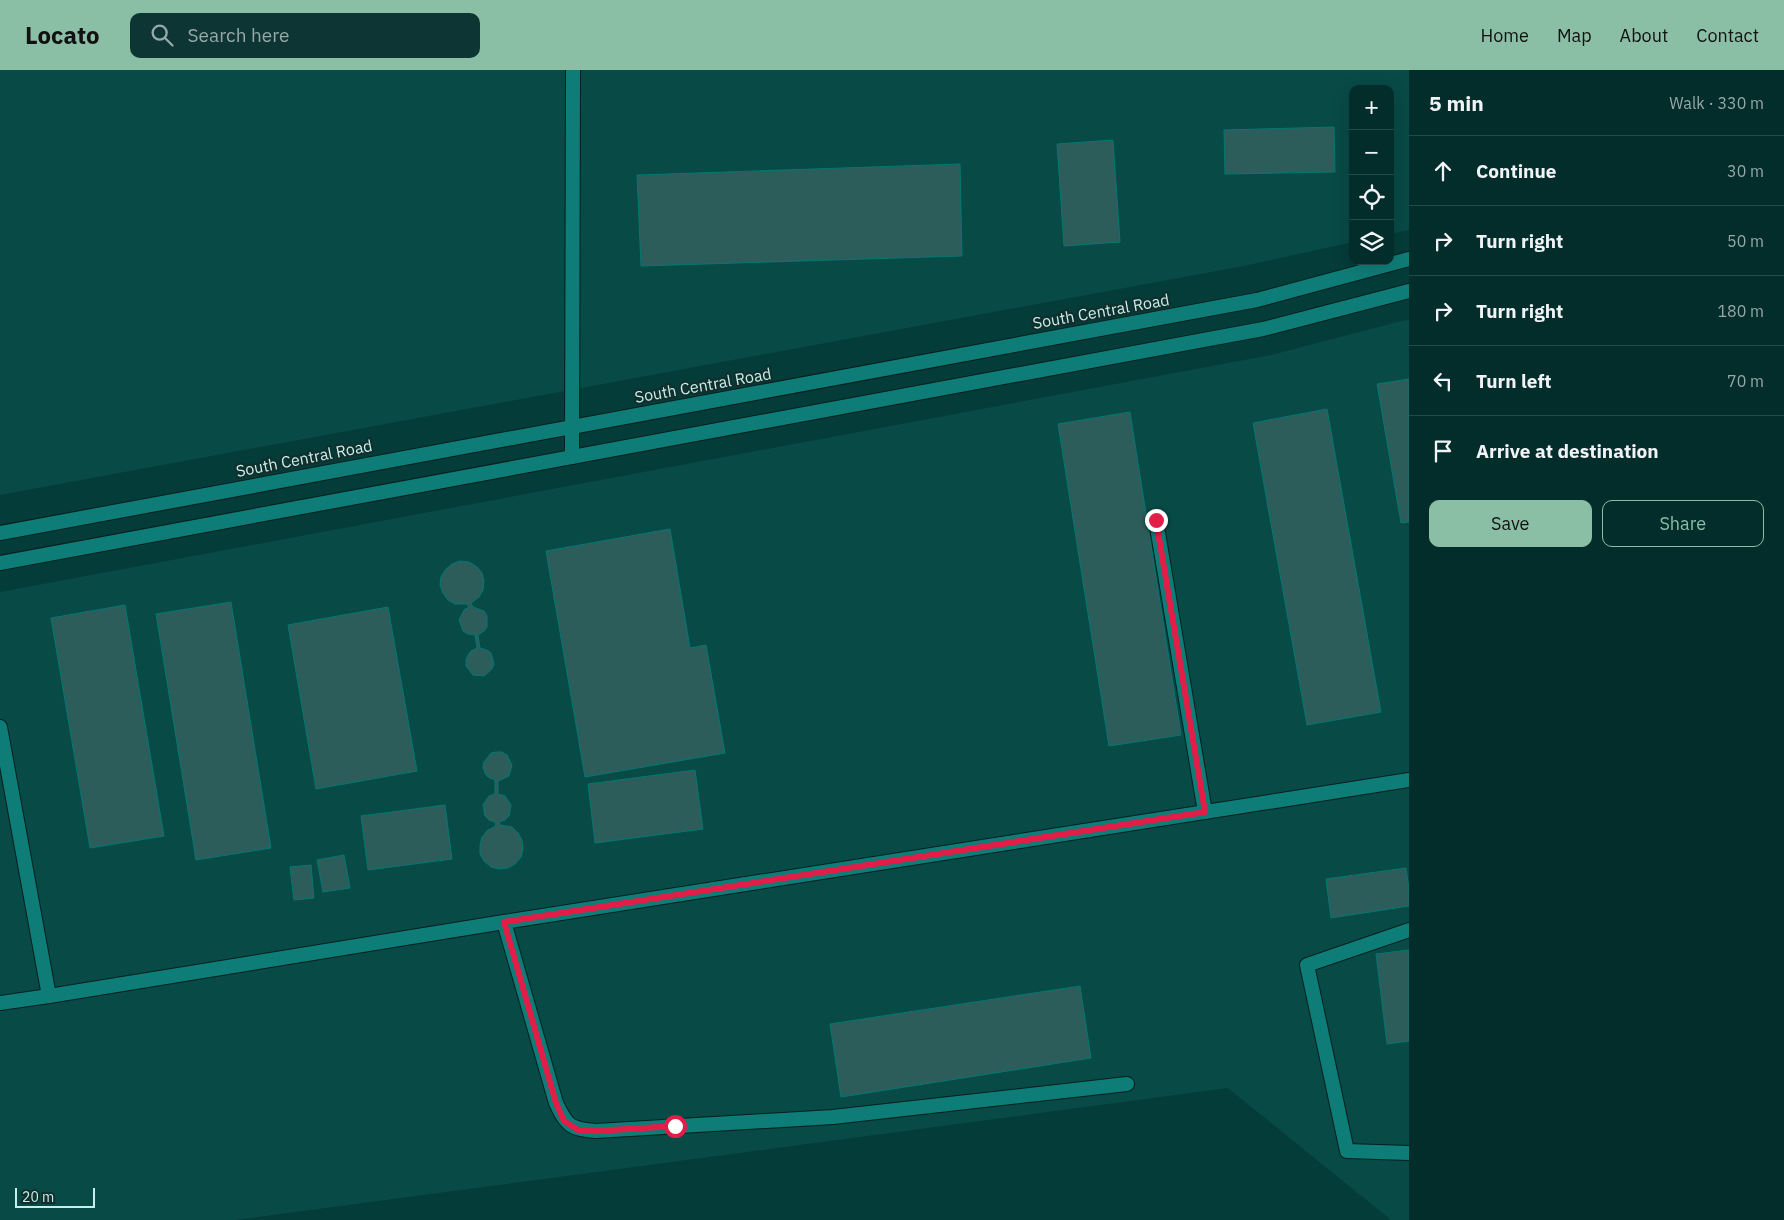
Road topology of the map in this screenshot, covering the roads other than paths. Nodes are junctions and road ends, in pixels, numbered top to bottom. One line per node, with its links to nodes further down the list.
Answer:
1 (573, 70): 4 (street)
2 (1409, 259): 4 (street, South Central Road)
3 (1409, 291): 5 (street)
4 (572, 426): 5 (street); 7 (street, South Central Road)
5 (572, 457): 8 (street)
6 (1156, 520): 11 (street)
7 (0, 533)
8 (0, 563)
9 (0, 727): 14 (street)
10 (1409, 780): 11 (street)
11 (1205, 812): 12 (street)
12 (504, 922): 14 (street); 16 (street)
13 (1409, 930): 17 (street)
14 (49, 996): 15 (street)
15 (0, 1003)
16 (1127, 1084)
17 (1409, 1153)

